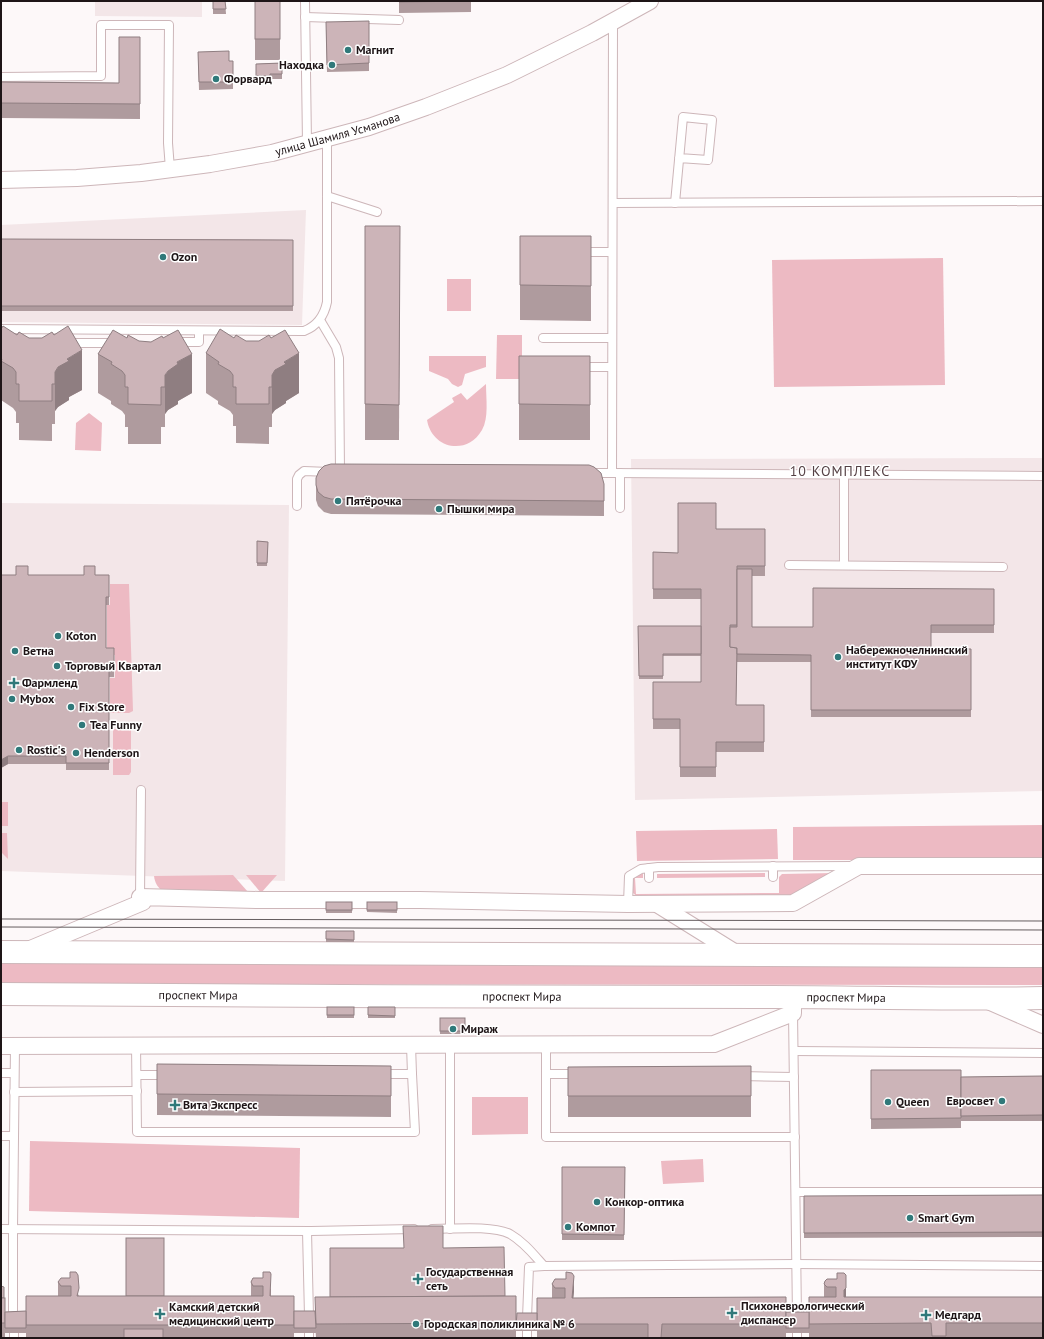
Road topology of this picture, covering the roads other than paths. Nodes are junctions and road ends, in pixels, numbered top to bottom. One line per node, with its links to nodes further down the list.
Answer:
1 (305, 1): 3 (lane)
2 (650, 1): 5 (street, улица Шамиля Усманова)
3 (305, 17): 4 (lane); 8 (lane)
4 (399, 20)
5 (613, 22): 7 (street, улица Шамиля Усманова); 14 (lane)
6 (1, 76): 10 (lane)
7 (328, 138): 8 (street, улица Шамиля Усманова); 12 (lane)
8 (307, 143): 10 (street, улица Шамиля Усманова)
9 (679, 158): 9 (lane); 15 (lane)
10 (170, 169): 11 (street, улица Шамиля Усманова)
11 (1, 180)
12 (327, 196): 16 (lane); 19 (lane)
13 (1043, 201): 15 (lane)
14 (613, 203): 15 (lane); 18 (lane)
15 (675, 203)
16 (377, 212)
17 (574, 252): 18 (lane)
18 (612, 252): 24 (lane)
19 (320, 320): 22 (lane); 35 (lane)
20 (1, 330): 21 (lane)
21 (199, 331): 22 (lane); 26 (lane)
22 (270, 331): 25 (lane)
23 (543, 338): 24 (lane)
24 (612, 338): 30 (lane)
25 (263, 340)
26 (168, 342)
27 (61, 343): 28 (lane)
28 (122, 343)
29 (574, 367): 30 (lane)
30 (612, 367): 32 (lane)
31 (582, 473): 32 (lane)
32 (616, 473): 33 (lane); 36 (lane)
33 (844, 474): 34 (lane); 38 (lane)
34 (1043, 476)
35 (297, 506)
36 (620, 508)
37 (788, 565): 38 (lane)
38 (844, 565): 39 (lane)
39 (1003, 567)
40 (140, 790): 47 (lane)
41 (773, 866): 42 (lane); 44 (lane); 45 (lane)
42 (859, 866): 43 (street); 49 (street)
43 (1043, 866)
44 (649, 868): 46 (lane); 48 (lane)
45 (773, 877)
46 (649, 878)
47 (140, 897): 48 (street); 50 (street)
48 (628, 904): 49 (street)
49 (658, 904): 52 (street)
50 (11, 952): 52 (main road)
51 (1038, 953): 52 (main road)
52 (739, 955)
53 (1, 994): 56 (main road, проспект Мира)
54 (1043, 998): 55 (main road, проспект Мира)
55 (983, 999): 56 (main road, проспект Мира); 57 (street)
56 (793, 1005): 59 (street); 63 (lane)
57 (1043, 1025)
58 (136, 1044): 60 (street); 62 (street); 71 (lane)
59 (546, 1044): 61 (street); 69 (lane)
60 (411, 1045): 61 (street); 68 (lane)
61 (450, 1045): 84 (lane)
62 (8, 1046): 66 (lane)
63 (794, 1051): 64 (lane); 74 (lane)
64 (1043, 1053)
65 (1, 1073): 66 (lane)
66 (14, 1073): 75 (lane)
67 (373, 1074): 68 (lane)
68 (412, 1074): 76 (lane)
69 (546, 1074): 70 (lane); 79 (lane)
70 (585, 1074)
71 (136, 1075): 72 (lane); 76 (lane)
72 (176, 1075)
73 (732, 1076): 74 (lane)
74 (794, 1077): 79 (lane)
75 (14, 1092): 76 (lane); 78 (lane)
76 (137, 1092)
77 (1, 1136): 78 (lane)
78 (14, 1136): 83 (lane)
79 (795, 1137): 80 (lane)
80 (796, 1192): 81 (lane); 86 (lane)
81 (1043, 1192)
82 (1, 1229): 83 (lane)
83 (12, 1229): 85 (lane); 90 (lane)
84 (450, 1229): 85 (lane); 87 (lane)
85 (307, 1231): 89 (lane)
86 (796, 1264): 87 (lane); 88 (lane); 91 (lane)
87 (544, 1266): 92 (lane)
88 (1043, 1266)
89 (309, 1316)
90 (13, 1317)
91 (797, 1317)
92 (527, 1318)

